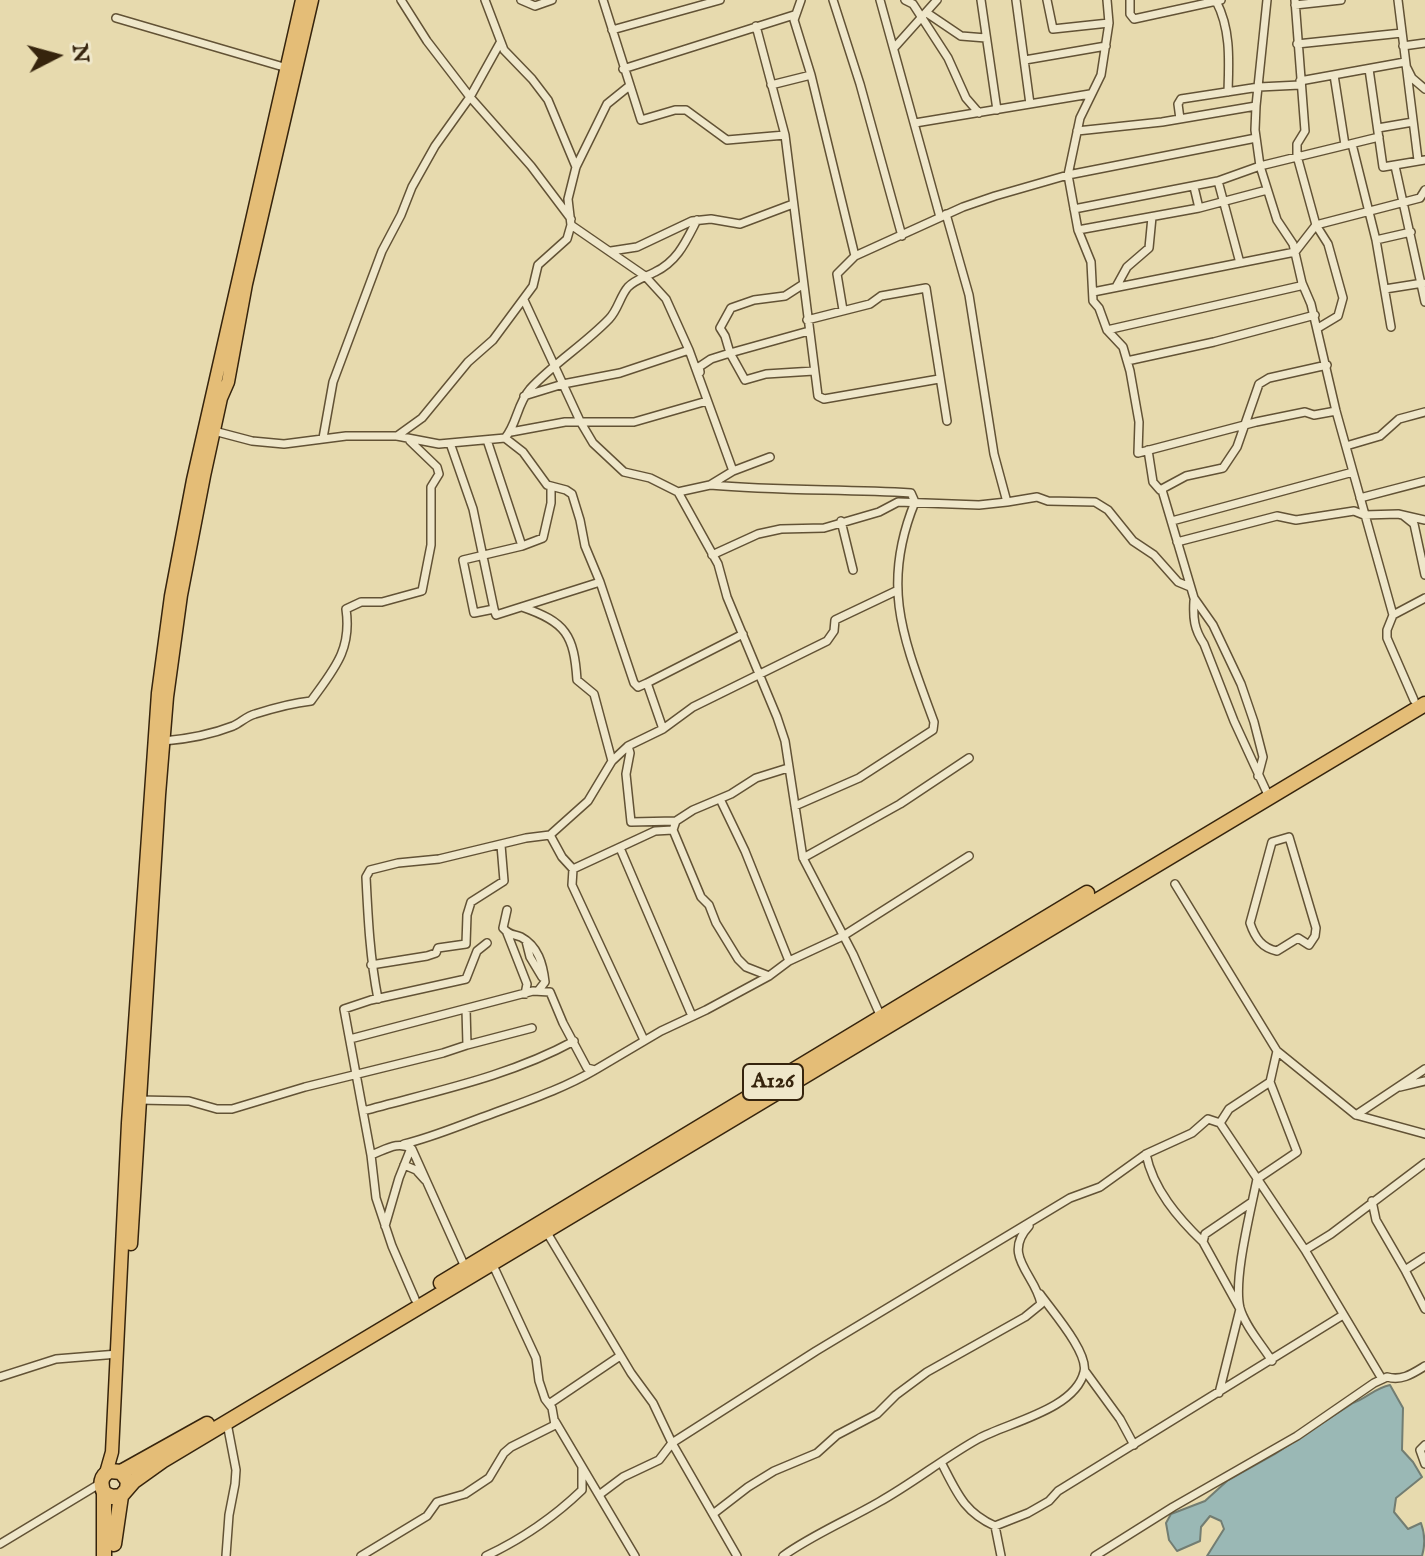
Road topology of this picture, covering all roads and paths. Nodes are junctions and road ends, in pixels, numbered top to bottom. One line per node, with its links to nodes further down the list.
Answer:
1 (302, 0): 42 (main road)
2 (312, 0): 128 (main road)
3 (401, 0): 54 (street)
4 (485, 0): 34 (street)
5 (521, 0): 6 (street)
6 (552, 0)
7 (603, 0): 31 (street)
8 (720, 0): 31 (street)
9 (801, 0): 26 (street)
10 (833, 0): 90 (street)
11 (880, 0): 39 (street)
12 (905, 0): 27 (street)
13 (937, 0): 27 (street)
14 (981, 0): 33 (street)
15 (1016, 0): 40 (street)
16 (1047, 0): 29 (street)
17 (1107, 0): 29 (street)
18 (1130, 0): 25 (street)
19 (1170, 0): 25 (street)
20 (1267, 0): 50 (street)
21 (1341, 0): 24 (street)
22 (1398, 0): 32 (street)
23 (1213, 1): 25 (street); 52 (street)
24 (1295, 3): 36 (street)
25 (1171, 10)
26 (794, 15): 30 (street); 45 (street)
27 (924, 15): 33 (street); 39 (street); 58 (street)
28 (116, 18): 42 (street)
29 (1109, 23): 37 (street)
30 (756, 26): 43 (street); 48 (street)
31 (612, 30): 43 (street)
32 (1402, 33): 36 (street); 38 (street)
33 (986, 38): 57 (street)
34 (500, 43): 54 (street); 71 (street)
35 (1425, 43): 38 (street)
36 (1297, 44): 47 (street)
37 (1106, 46): 40 (street); 53 (street)
38 (1403, 46): 41 (street)
39 (894, 48): 61 (street)
40 (1025, 60): 55 (street)
41 (1405, 62): 44 (street); 51 (street); 60 (street)
42 (287, 68): 245 (main road)
43 (623, 69): 49 (street)
44 (1369, 69): 46 (street); 63 (street)
45 (811, 75): 48 (street); 94 (street)
46 (1334, 75): 47 (street); 66 (street)
47 (1300, 83): 50 (street); 67 (street)
48 (771, 85): 64 (street)
49 (628, 87): 64 (street); 71 (street)
50 (1259, 87): 52 (street); 56 (street)
51 (1425, 89)
52 (1228, 92): 59 (street)
53 (1091, 94): 55 (street); 62 (street)
54 (470, 97): 86 (street); 131 (street)
55 (1030, 104): 57 (street)
56 (1256, 106): 59 (street); 65 (street)
57 (997, 110): 58 (street)
58 (979, 113): 61 (street)
59 (1180, 119): 62 (street)
60 (1413, 122): 63 (street); 68 (street)
61 (915, 123): 83 (street)
62 (1077, 131): 72 (street)
63 (1378, 133): 66 (street); 70 (street)
64 (785, 135): 79 (street)
65 (1256, 138): 69 (street); 72 (street)
66 (1349, 144): 67 (street); 82 (street)
67 (1297, 156): 69 (street); 87 (street)
68 (1421, 160): 70 (street)
69 (1260, 166): 73 (street); 75 (street)
70 (1395, 166): 78 (street)
71 (576, 167): 86 (street)
72 (1068, 175): 81 (street); 83 (street)
73 (1218, 181): 74 (street); 77 (street)
74 (1194, 187): 80 (street); 81 (street)
75 (1267, 190): 77 (street); 93 (street)
76 (1425, 190): 78 (street)
77 (1224, 201): 80 (street); 95 (street)
78 (1404, 203): 82 (street); 89 (street)
79 (793, 204): 85 (street); 99 (street)
80 (1199, 208): 84 (street)
81 (1074, 209): 88 (street)
82 (1369, 211): 87 (street); 91 (street)
83 (943, 216): 90 (street); 147 (street)
84 (1152, 217): 88 (street); 100 (street)
85 (697, 220): 92 (street); 96 (street)
86 (571, 222): 92 (street); 103 (street)
87 (1316, 225): 93 (street); 109 (street)
88 (1078, 230): 102 (street)
89 (1411, 232): 91 (street); 98 (street)
90 (902, 236): 94 (street)
91 (1376, 240): 101 (street)
92 (609, 251): 96 (street)
93 (1295, 252): 95 (street); 97 (street)
94 (855, 256): 105 (street)
95 (1240, 263): 100 (street)
96 (645, 276): 112 (street); 115 (street)
97 (1302, 283): 106 (street); 110 (street)
98 (1423, 283): 101 (street); 104 (street)
99 (802, 285): 107 (street); 113 (street)
100 (1116, 287): 102 (street)
101 (1385, 289): 108 (street)
102 (1093, 292): 110 (street)
103 (524, 300): 115 (street); 130 (street)
104 (1425, 302)
105 (843, 310): 107 (street); 118 (street)
106 (1315, 315): 109 (street); 114 (street)
107 (807, 320): 111 (street)
108 (1391, 327)
109 (1318, 328): 116 (street)
110 (1107, 330): 114 (street)
111 (809, 331): 113 (street); 117 (street)
112 (689, 350): 119 (street); 120 (street)
113 (730, 353): 117 (street); 120 (street)
114 (1127, 361): 136 (street)
115 (554, 365): 119 (street); 121 (street)
116 (1327, 365): 123 (street); 127 (street)
117 (814, 371): 118 (street)
118 (939, 379): 126 (street)
119 (563, 384): 121 (street); 125 (street)
120 (703, 390): 122 (street)
121 (524, 396): 129 (street)
122 (707, 401): 125 (street); 138 (street)
123 (1336, 411): 127 (street); 135 (street)
124 (1425, 412): 135 (street)
125 (580, 421): 129 (street); 144 (street)
126 (947, 421)
127 (1244, 425): 136 (street); 143 (street)
128 (214, 431): 131 (street); 172 (main road)
129 (508, 435): 133 (street); 142 (street)
130 (397, 436): 131 (street); 132 (street)
131 (323, 438)
132 (409, 440): 134 (street); 172 (street)
133 (487, 440): 134 (street); 154 (street)
134 (450, 443): 156 (street)
135 (1346, 446): 139 (street)
136 (1148, 450): 143 (street)
137 (770, 457): 138 (street)
138 (733, 471): 141 (street)
139 (1353, 472): 145 (street); 152 (street)
140 (1425, 481): 145 (street)
141 (710, 485): 144 (street); 146 (street)
142 (551, 488): 154 (street); 159 (street)
143 (1162, 490): 152 (street)
144 (678, 492): 155 (street)
145 (1360, 498): 149 (street)
146 (915, 502): 147 (street); 151 (street); 161 (street)
147 (1007, 502): 160 (street)
148 (1398, 514): 149 (street); 150 (street); 158 (street)
149 (1364, 515): 153 (street); 166 (street)
150 (1425, 520)
151 (841, 521): 155 (street); 157 (street)
152 (1172, 521): 153 (street)
153 (1177, 542): 160 (street)
154 (522, 546): 156 (street)
155 (712, 555): 167 (street)
156 (484, 556): 165 (street); 165 (street)
157 (853, 570)
158 (1425, 575)
159 (600, 582): 164 (street); 169 (street)
160 (1190, 587): 162 (street)
161 (896, 591): 168 (street); 180 (street)
162 (1194, 598): 177 (street); 177 (street)
163 (1425, 598): 166 (street)
164 (522, 607): 165 (street); 175 (street)
165 (494, 609)
166 (1393, 615): 170 (street)
167 (743, 634): 168 (street); 169 (street)
168 (758, 674): 171 (street); 176 (street)
169 (647, 683): 171 (street)
170 (1421, 699): 178 (highway, A126)
171 (663, 729): 173 (street)
172 (164, 741): 217 (main road)
173 (628, 746): 175 (street); 181 (street)
174 (969, 758): 188 (street)
175 (612, 761): 183 (street)
176 (788, 768): 179 (street); 180 (street)
177 (1258, 776): 178 (street)
178 (1267, 794): 203 (highway, A126); 206 (highway, A126)
179 (720, 799): 181 (street); 195 (street)
180 (795, 806): 188 (street)
181 (676, 821): 182 (street)
182 (673, 830): 186 (street); 197 (street)
183 (550, 835): 185 (street); 189 (street)
184 (1289, 837): 184 (street)
185 (501, 845): 196 (street); 196 (street)
186 (620, 848): 189 (street); 202 (street)
187 (969, 856): 193 (street)
188 (803, 858): 193 (street)
189 (573, 869): 207 (street)
190 (1175, 884): 210 (street)
191 (507, 910): 192 (street)
192 (507, 933): 198 (street); 199 (street)
193 (843, 936): 195 (street); 203 (street)
194 (487, 943): 200 (street)
195 (789, 961): 197 (street)
196 (371, 965): 200 (street)
197 (769, 976): 202 (street)
198 (538, 991): 199 (street); 208 (street)
199 (525, 994): 201 (street)
200 (378, 999): 205 (street)
201 (466, 1009): 205 (street); 209 (street)
202 (692, 1016): 207 (street)
203 (881, 1017): 206 (highway, A126)
204 (532, 1028): 209 (street)
205 (350, 1039): 213 (street)
206 (855, 1039): 233 (highway, A126); 238 (highway, A126)
207 (644, 1040): 212 (street)
208 (574, 1041): 212 (street); 218 (street)
209 (467, 1045): 213 (street)
210 (1277, 1051): 215 (street); 219 (street)
211 (1425, 1069): 216 (street)
212 (595, 1070): 222 (street)
213 (357, 1075): 217 (street); 218 (street)
214 (1425, 1081): 216 (street)
215 (1270, 1082): 220 (street); 227 (street)
216 (1397, 1088): 219 (street)
217 (139, 1100): 262 (main road)
218 (363, 1111): 224 (street)
219 (1356, 1115): 221 (street)
220 (1220, 1123): 223 (street); 227 (street)
221 (1425, 1134)
222 (408, 1146): 224 (street); 226 (street); 228 (street)
223 (1146, 1154): 231 (street); 234 (street)
224 (371, 1155): 232 (street)
225 (1425, 1163): 229 (street)
226 (404, 1165): 228 (street); 232 (street)
227 (1257, 1179): 230 (street); 235 (street)
228 (429, 1184): 238 (street)
229 (1372, 1201): 235 (street); 239 (street)
230 (1252, 1202): 234 (street); 242 (street)
231 (1036, 1218): 240 (street); 256 (street)
232 (385, 1226): 241 (street)
233 (546, 1231): 237 (highway, A126); 246 (street)
234 (1203, 1242): 242 (street)
235 (1305, 1250): 244 (street)
236 (1425, 1257): 239 (street)
237 (492, 1263): 253 (street); 255 (highway, A126)
238 (466, 1268): 241 (highway, A126)
239 (1405, 1270): 243 (street)
240 (1039, 1293): 249 (street); 265 (street)
241 (415, 1299): 262 (highway, A126)
242 (1240, 1309): 247 (street); 252 (street)
243 (1425, 1309)
244 (1343, 1315): 247 (street); 251 (street)
245 (118, 1354): 250 (street); 262 (main road)
246 (620, 1356): 253 (street); 256 (street)
247 (1272, 1361): 252 (street)
248 (1425, 1366): 251 (street)
249 (1085, 1371): 257 (street); 260 (street)
250 (0, 1377)
251 (1382, 1379): 277 (street)
252 (1219, 1393): 257 (street)
253 (549, 1404): 254 (street)
254 (555, 1421): 259 (street); 271 (street)
255 (227, 1423): 263 (highway, A126); 270 (street)
256 (672, 1443): 264 (street); 265 (street)
257 (1134, 1445): 266 (street)
258 (1425, 1445): 261 (street)
259 (582, 1464): 264 (street); 272 (street)
260 (942, 1464): 266 (street); 275 (street)
261 (1425, 1464)
262 (110, 1478): 263 (highway); 263 (highway); 267 (street); 268 (highway)
263 (124, 1493): 269 (highway)
264 (599, 1495): 273 (street)
265 (713, 1514): 274 (street)
266 (995, 1526): 276 (street)
267 (0, 1544)
268 (104, 1556)
269 (113, 1556)
270 (226, 1556)
271 (361, 1556)
272 (486, 1556)
273 (635, 1556)
274 (737, 1556)
275 (783, 1556)
276 (1001, 1556)
277 (1095, 1556)

